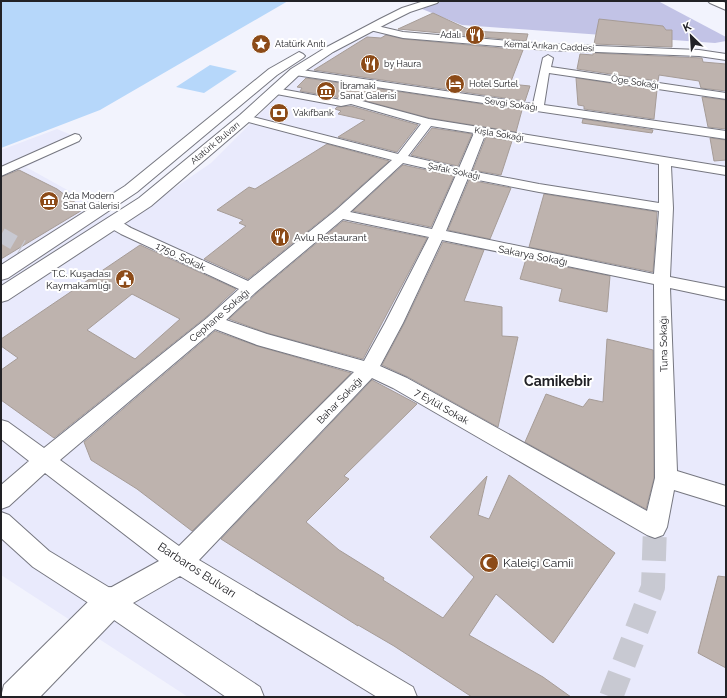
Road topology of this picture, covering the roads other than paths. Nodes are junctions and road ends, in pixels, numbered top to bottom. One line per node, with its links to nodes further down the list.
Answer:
1 (413, 1): 5 (main road, Atatürk Bulvarı)
2 (434, 1): 5 (main road, Atatürk Bulvarı)
3 (713, 1): 4 (main road)
4 (726, 7)
5 (372, 21): 6 (street, Kemal Arıkan Caddesi); 9 (main road, Atatürk Bulvarı); 27 (main road, Atatürk Bulvarı)
6 (552, 47): 7 (street, Kemal Arıkan Caddesi); 8 (street)
7 (726, 57)
8 (545, 69): 11 (street, Öge Sokağı); 12 (street)
9 (296, 72): 10 (main road, Atatürk Bulvarı); 12 (street, Sevgi Sokağı)
10 (274, 91): 13 (main road, Atatürk Bulvarı); 14 (street, Kışla Sokağı)
11 (726, 96)
12 (538, 108): 16 (street, Sevgi Sokağı)
13 (245, 118): 18 (street, Şafak Sokağı); 25 (main road, Atatürk Bulvarı)
14 (428, 122): 15 (street, Kışla Sokağı); 18 (street, Cephane Sokağı)
15 (481, 131): 19 (street, Kışla Sokağı); 22 (street, Bahar Sokağı)
16 (726, 135)
17 (75, 138): 21 (street)
18 (400, 159): 22 (street, Şafak Sokağı); 24 (street, Cephane Sokağı)
19 (665, 161): 20 (street, Kışla Sokağı); 23 (street, Tuna Sokağı)
20 (726, 171)
21 (1, 172)
22 (463, 173): 23 (street, Şafak Sokağı); 26 (street, Bahar Sokağı)
23 (666, 208): 28 (street, Tuna Sokağı)
24 (340, 214): 26 (street, Sakarya Sokağı); 29 (street, Cephane Sokağı)
25 (112, 223): 29 (street, 1750. Sokak); 31 (main road, Atatürk Bulvarı)
26 (437, 235): 28 (street, Sakarya Sokağı); 33 (street, Bahar Sokağı)
27 (1, 274)
28 (662, 280): 30 (street, Sakarya Sokağı); 36 (street, Tuna Sokağı)
29 (250, 288): 32 (street, Cephane Sokağı)
30 (726, 294)
31 (1, 295)
32 (213, 322): 33 (street, 7 Eylül Sokak); 35 (street, Cephane Sokağı)
33 (369, 369): 40 (street, 7 Eylül Sokak); 41 (street, Bahar Sokağı)
34 (1, 428): 35 (street, Barbaros Bulvarı)
35 (44, 461): 38 (street, Cephane Sokağı); 41 (street, Barbaros Bulvarı)
36 (666, 478): 37 (street); 40 (street, Tuna Sokağı)
37 (726, 496)
38 (1, 499)
39 (1, 523): 42 (street)
40 (655, 527)
41 (180, 562): 42 (street, Bahar Sokağı); 45 (street, Barbaros Bulvarı)
42 (110, 602): 43 (main road); 44 (street)
43 (16, 697)
44 (250, 697)
45 (403, 697)

